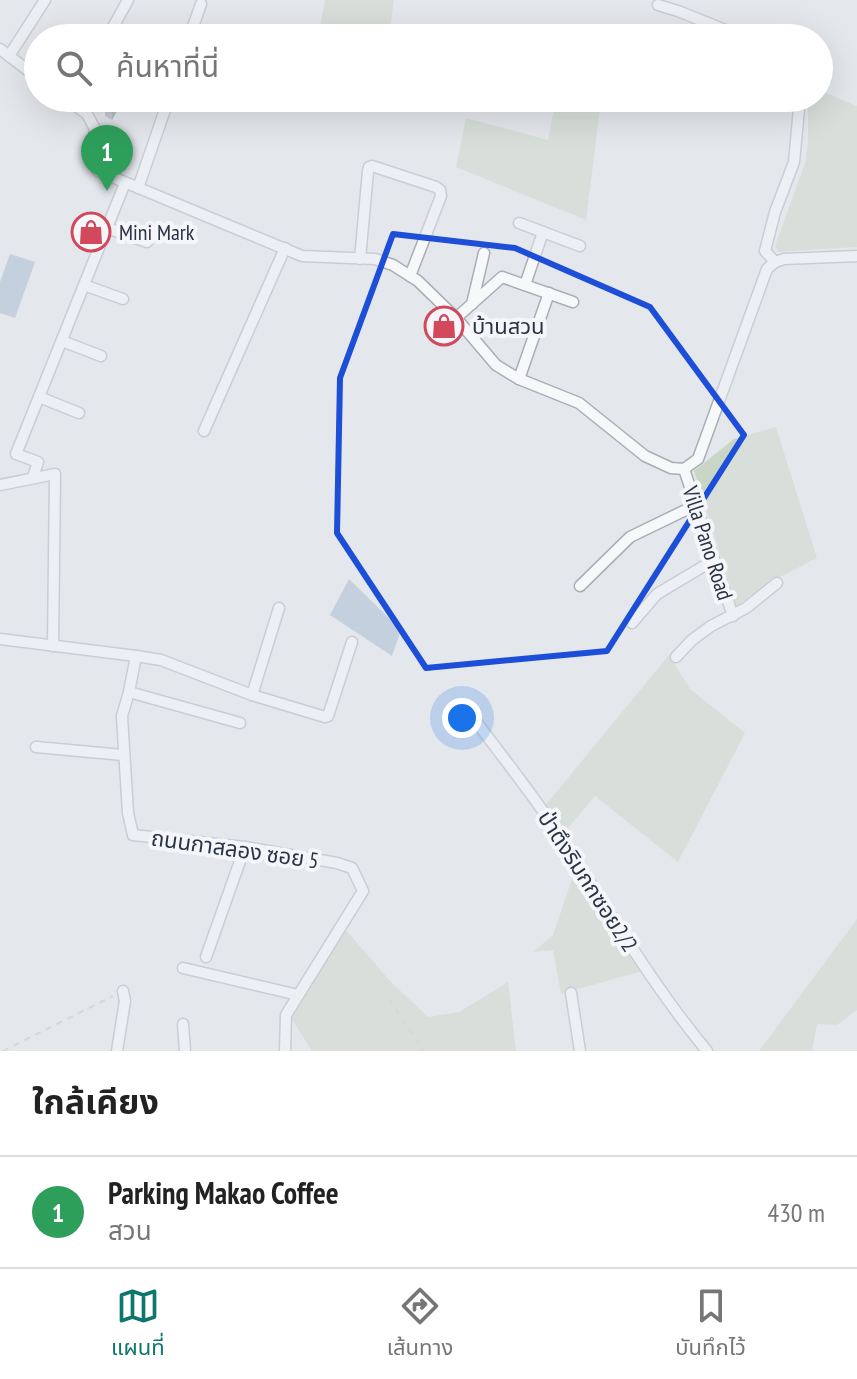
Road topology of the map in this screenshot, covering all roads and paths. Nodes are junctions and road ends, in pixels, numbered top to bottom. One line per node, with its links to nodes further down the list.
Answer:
1 (45, 0): 5 (street)
2 (128, 0): 6 (street)
3 (201, 4): 7 (street)
4 (658, 5): 8 (street)
5 (26, 24)
6 (115, 24)
7 (194, 24)
8 (710, 24)
9 (24, 27): 10 (street)
10 (4, 52): 11 (street)
11 (24, 67)
12 (85, 112): 15 (street)
13 (164, 112): 16 (street)
14 (799, 112): 26 (street)
15 (125, 183): 16 (street); 18 (street)
16 (138, 188): 22 (street)
17 (519, 223): 19 (street)
18 (107, 228): 20 (street); 28 (street)
19 (543, 232): 21 (street); 29 (street)
20 (147, 242)
21 (580, 246)
22 (285, 248): 25 (street); 40 (street)
23 (484, 253): 33 (street)
24 (857, 256): 26 (street)
25 (360, 259): 27 (street); 27 (street)
26 (775, 262): 41 (street)
27 (410, 276): 34 (street)
28 (84, 285): 31 (street); 35 (street)
29 (525, 285): 30 (street); 33 (street)
30 (549, 293): 32 (street); 37 (street)
31 (123, 299)
32 (573, 302)
33 (472, 304): 34 (street)
34 (456, 318): 37 (street)
35 (62, 341): 36 (street); 38 (street)
36 (101, 356)
37 (519, 379): 41 (street)
38 (39, 397): 39 (street); 42 (street)
39 (79, 413)
40 (204, 431)
41 (684, 469): 44 (street, Villa Pano Road)
42 (34, 474)
43 (0, 485): 53 (street)
44 (696, 505): 45 (street, Villa Pano Road); 47 (street)
45 (714, 560): 49 (street, Villa Pano Road); 50 (street)
46 (777, 583): 49 (street)
47 (580, 586)
48 (279, 608): 57 (street)
49 (733, 616): 55 (street)
50 (632, 623)
51 (0, 639): 53 (street)
52 (352, 642): 57 (street)
53 (53, 646): 54 (street)
54 (136, 656): 56 (street, ถนนกาสลอง ซอย 5); 57 (street)
55 (676, 657)
56 (129, 692): 59 (street); 61 (street, ถนนกาสลอง ซอย 5)
57 (252, 695)
58 (469, 712): 76 (street, ป่าตึงริมกกซอย2/2)
59 (240, 723)
60 (36, 747): 61 (street)
61 (123, 755): 62 (street, ถนนกาสลอง ซอย 5)
62 (245, 847): 63 (street); 67 (street, ถนนกาสลอง ซอย 5)
63 (206, 957)
64 (183, 968): 67 (street)
65 (123, 991): 70 (path); 71 (street)
66 (571, 993): 75 (street)
67 (298, 995): 73 (street, ถนนกาสลอง ซอย 5)
68 (389, 999): 74 (path)
69 (183, 1024): 72 (street)
70 (3, 1051)
71 (117, 1051)
72 (185, 1051)
73 (285, 1051)
74 (424, 1051)
75 (580, 1051)
76 (707, 1051)

